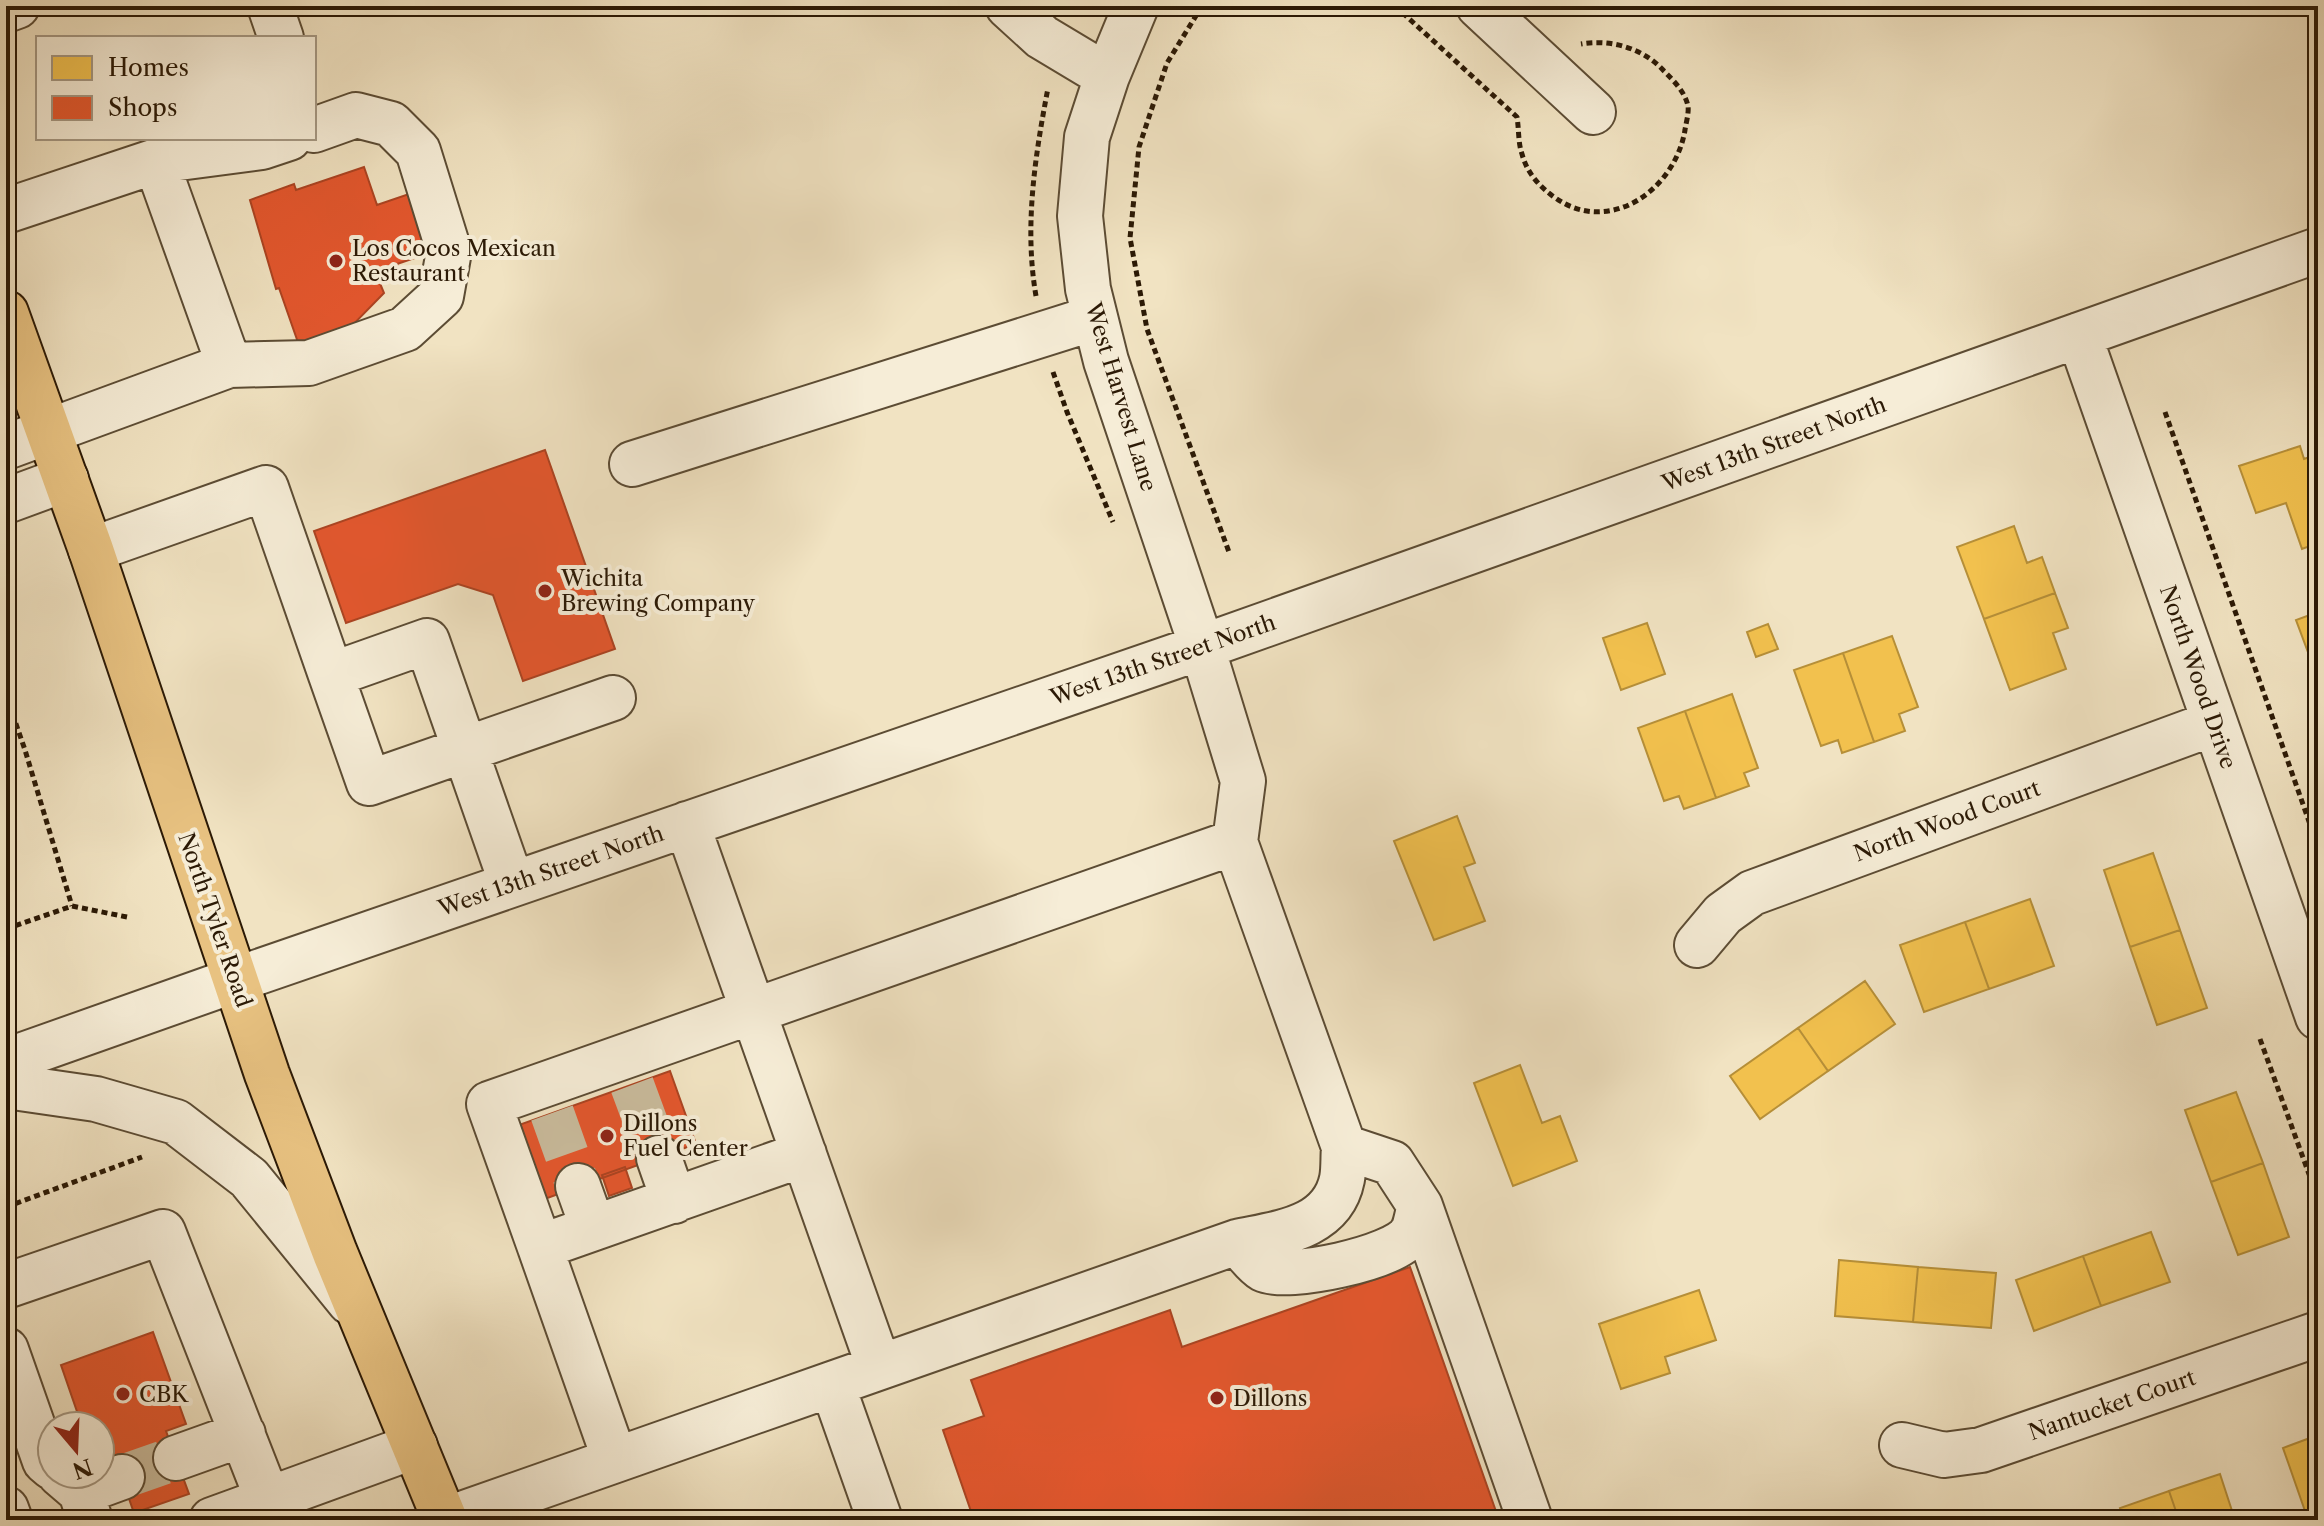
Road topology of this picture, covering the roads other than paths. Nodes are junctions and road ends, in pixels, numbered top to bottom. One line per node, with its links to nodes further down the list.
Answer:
1 (17, 6): 6 (street)
2 (270, 6): 7 (street)
3 (1008, 6): 8 (street)
4 (1136, 6): 8 (street, West Harvest Lane)
5 (1479, 6): 9 (street)
6 (6, 10)
7 (280, 36)
8 (1107, 76): 16 (street, West Harvest Lane)
9 (1593, 112)
10 (316, 129): 18 (street)
11 (283, 140): 12 (street)
12 (156, 161): 13 (street); 18 (street)
13 (6, 211)
14 (2318, 250): 17 (street, West 13th Street North)
15 (6, 313): 19 (main road, North Tyler Road)
16 (1094, 318): 21 (street); 25 (street, West Harvest Lane)
17 (2079, 335): 25 (street, West 13th Street North); 28 (street, North Wood Drive)
18 (229, 365): 19 (street)
19 (48, 431): 20 (street); 22 (main road, North Tyler Road)
20 (6, 447)
21 (632, 464)
22 (66, 479): 23 (street); 24 (main road, North Tyler Road)
23 (6, 501)
24 (91, 550): 26 (street); 34 (main road, North Tyler Road)
25 (1202, 647): 30 (street, West 13th Street North); 31 (street, West Harvest Lane)
26 (331, 675): 29 (street); 29 (street)
27 (613, 698): 29 (street)
28 (2214, 723): 33 (street, North Wood Court); 36 (street, North Wood Drive)
29 (466, 750): 32 (street)
30 (687, 824): 32 (street, West 13th Street North); 35 (street)
31 (1235, 842): 35 (street); 39 (street)
32 (512, 884): 34 (street, West 13th Street North)
33 (1697, 945)
34 (235, 980): 37 (street, West 13th Street North); 49 (main road, North Tyler Road)
35 (753, 1012): 40 (street); 47 (street)
36 (2318, 1017)
37 (6, 1061)
38 (6, 1086): 49 (street)
39 (1344, 1147): 44 (street); 46 (street)
40 (804, 1154): 43 (street); 52 (street)
41 (659, 1158): 43 (street)
42 (578, 1186): 45 (street)
43 (674, 1201): 45 (street)
44 (1420, 1206): 46 (street); 68 (street)
45 (593, 1228): 47 (street)
46 (1237, 1242): 52 (street)
47 (540, 1247): 59 (street)
48 (6, 1286): 54 (street)
49 (359, 1313): 57 (main road, North Tyler Road)
50 (2318, 1334): 56 (street, Nantucket Court)
51 (6, 1350): 55 (street)
52 (879, 1367): 53 (street)
53 (832, 1384): 59 (street); 67 (street)
54 (243, 1434): 58 (street); 62 (street)
55 (36, 1435)
56 (1902, 1445)
57 (415, 1446): 62 (street); 66 (main road, North Tyler Road)
58 (176, 1458)
59 (615, 1460): 66 (street)
60 (122, 1477): 61 (street)
61 (116, 1478)
62 (268, 1500): 65 (street)
63 (6, 1509): 64 (street)
64 (10, 1520)
65 (212, 1520)
66 (445, 1520)
67 (880, 1520)
68 (1530, 1520)

